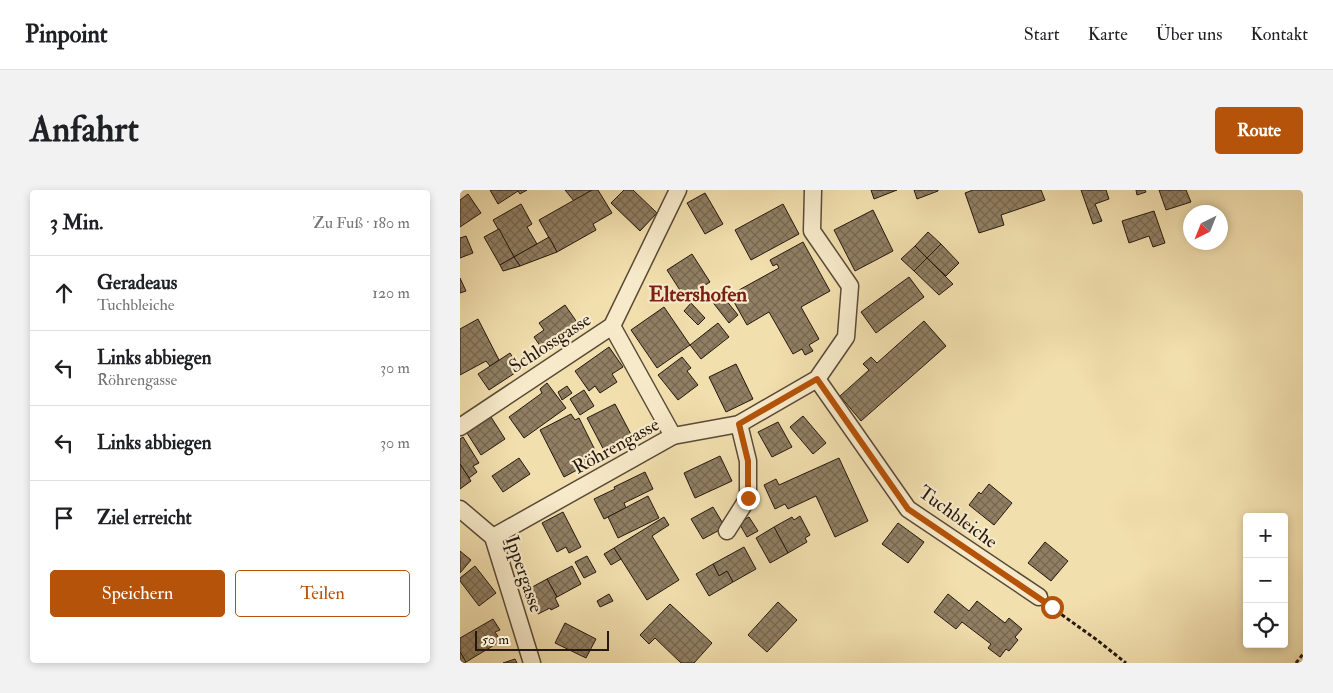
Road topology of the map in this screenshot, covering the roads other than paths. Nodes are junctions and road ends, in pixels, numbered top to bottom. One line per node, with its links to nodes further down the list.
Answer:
1 (678, 190): 3 (street, Schlossgasse)
2 (813, 190): 4 (street, Röhrengasse)
3 (612, 326): 5 (street, Schlossgasse); 7 (street)
4 (817, 379): 6 (street, Röhrengasse); 11 (street, Tuchbleiche)
5 (462, 419)
6 (739, 424): 7 (street, Röhrengasse); 9 (street)
7 (673, 436): 10 (street, Röhrengasse)
8 (460, 509): 10 (street, Ippergasse)
9 (727, 531)
10 (493, 537): 12 (street, Ippergasse)
11 (1039, 597)
12 (532, 663)

